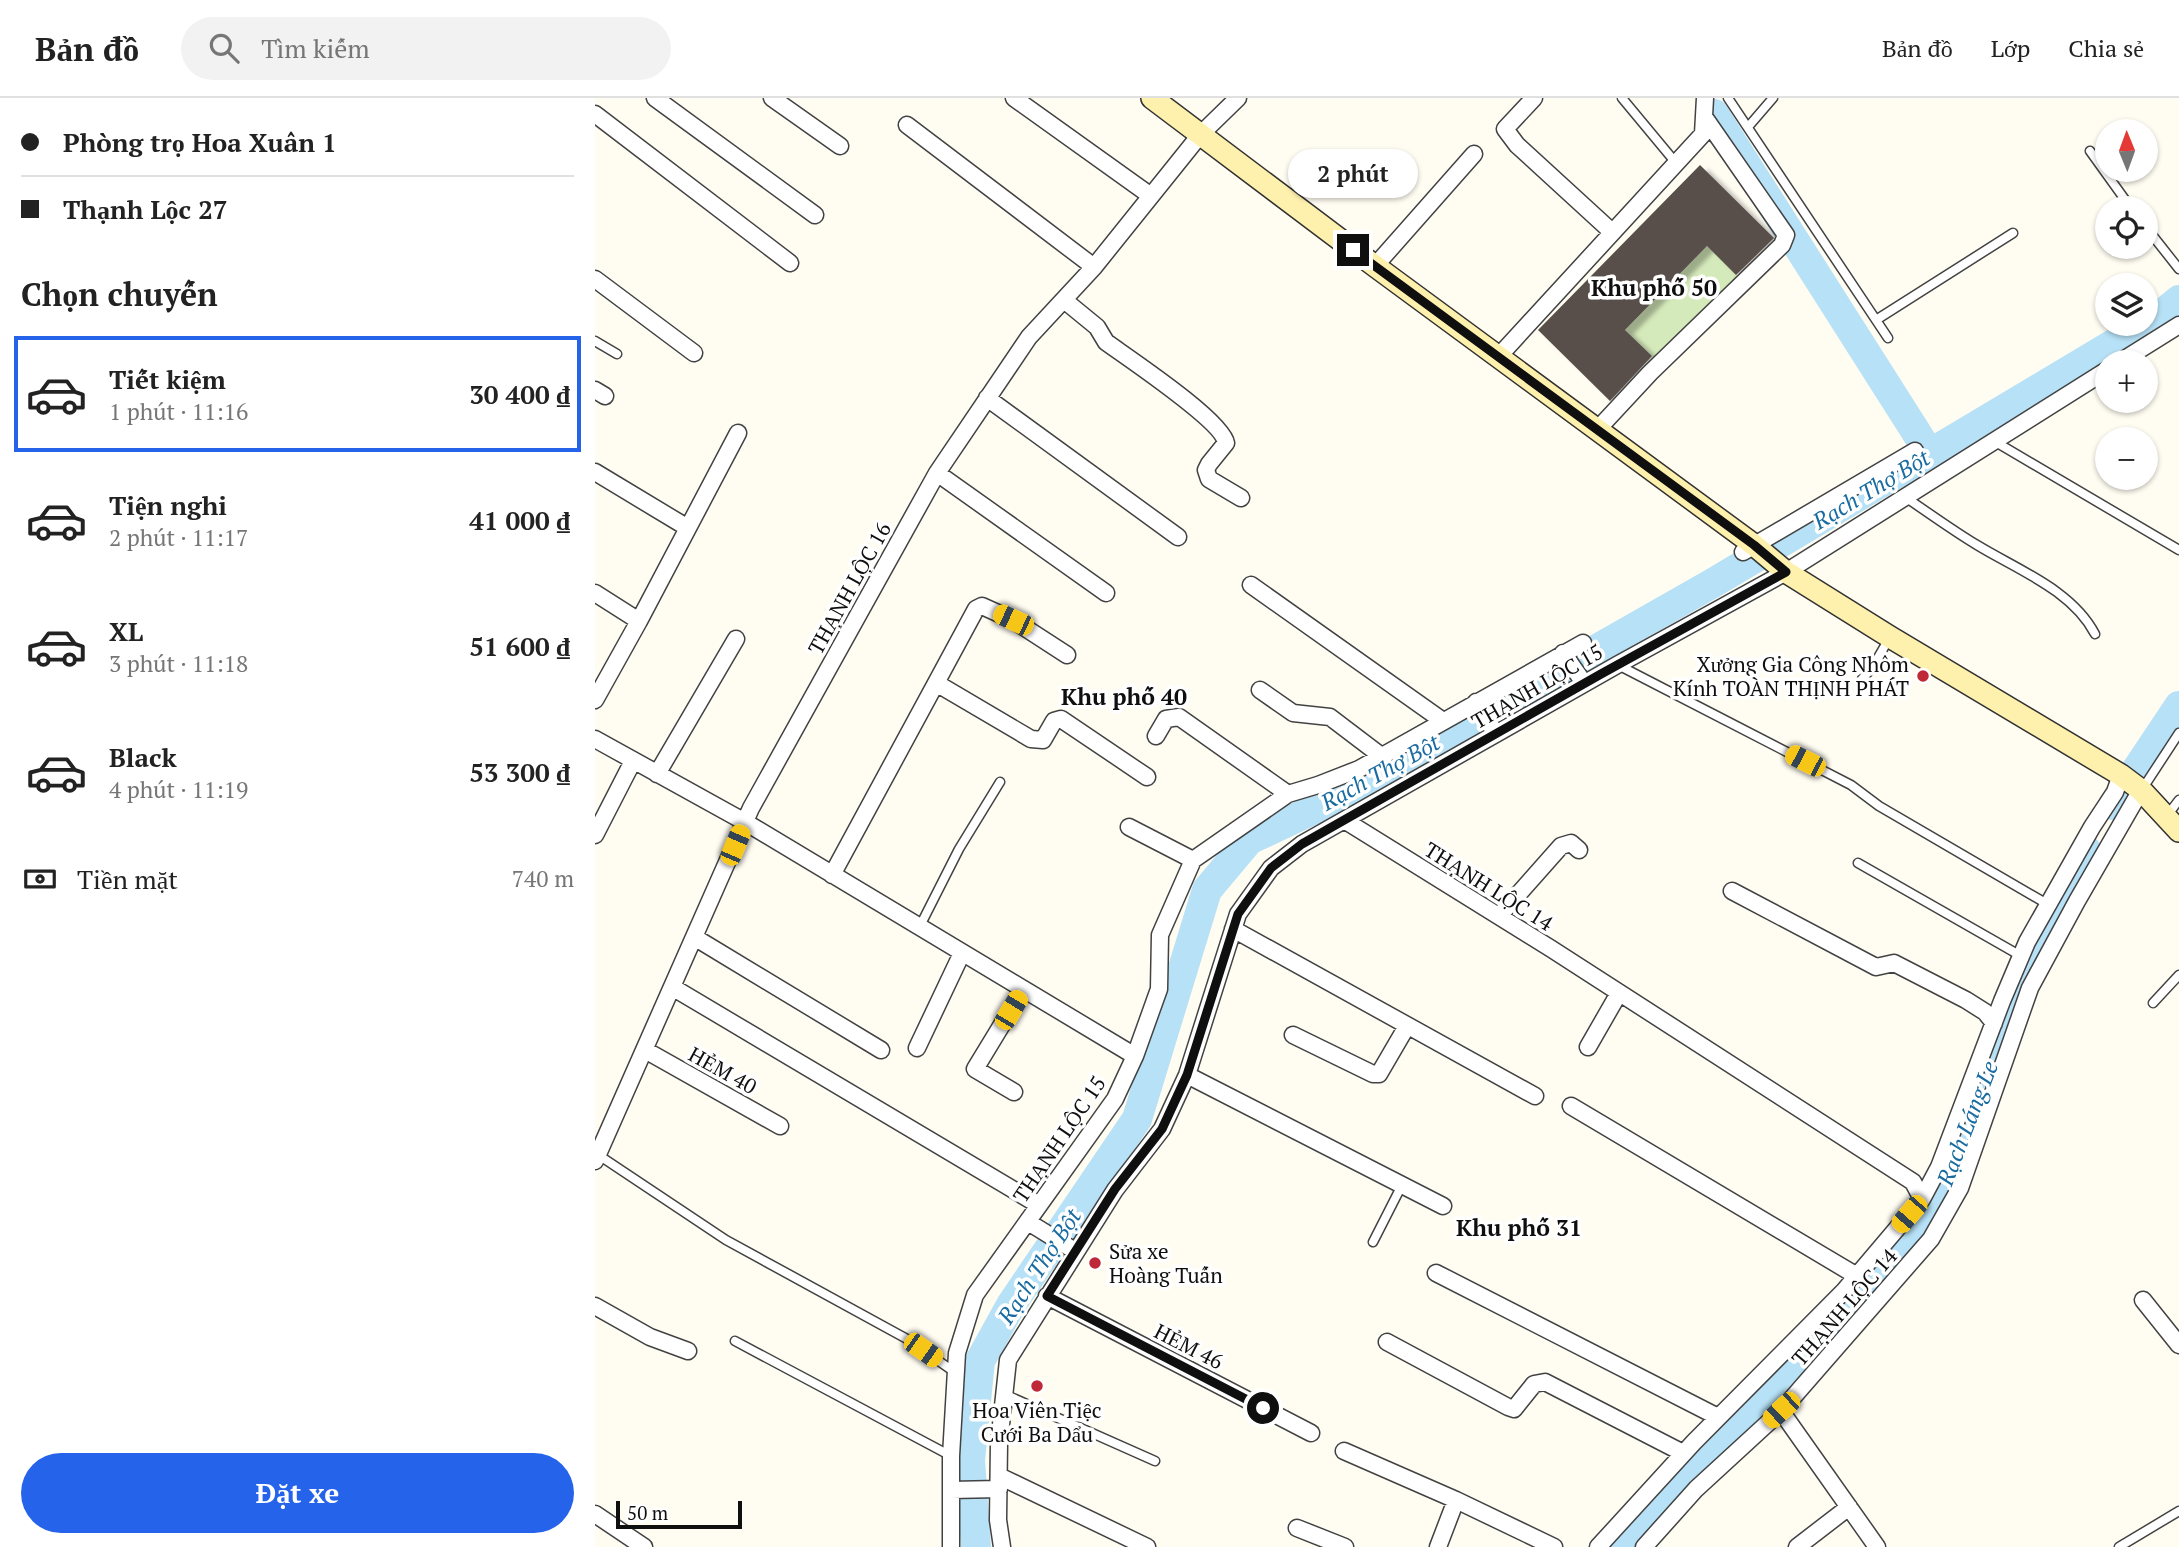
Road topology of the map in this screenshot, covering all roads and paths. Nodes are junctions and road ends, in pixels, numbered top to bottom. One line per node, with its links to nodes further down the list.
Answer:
1 (655, 98): 22 (street)
2 (772, 98): 16 (street)
3 (1014, 98): 20 (street)
4 (1152, 98): 15 (street)
5 (1238, 98): 15 (street, THẠNH LỘC 16)
6 (1534, 98): 23 (street)
7 (1622, 98): 19 (lane)
8 (1705, 98): 12 (street)
9 (1728, 98): 14 (lane)
10 (1773, 98): 14 (lane)
11 (595, 114): 26 (street)
12 (1705, 118): 19 (street); 42 (street)
13 (907, 125): 28 (street)
14 (1748, 127): 32 (lane)
15 (1200, 135): 20 (street, THẠNH LỘC 16); 27 (street)
16 (840, 146)
17 (2090, 151): 21 (lane)
18 (1474, 154): 27 (street)
19 (1676, 163): 23 (street)
20 (1151, 196): 28 (street, THẠNH LỘC 16)
21 (2122, 196)
22 (814, 215)
23 (1612, 232): 39 (street)
24 (2013, 233): 32 (lane)
25 (2158, 242): 29 (lane)
26 (790, 263)
27 (1375, 266): 39 (street)
28 (1094, 267): 31 (street, THẠNH LỘC 16)
29 (2179, 269)
30 (595, 279): 37 (street)
31 (1064, 300): 41 (street, THẠNH LỘC 16); 49 (street)
32 (1876, 320): 34 (lane)
33 (2179, 325): 36 (street)
34 (1888, 338)
35 (595, 341): 38 (lane)
36 (2139, 350)
37 (694, 353)
38 (617, 354)
39 (1499, 356): 42 (street)
40 (2095, 378): 44 (street, THẠNH LỘC 15)
41 (987, 398): 47 (street, THẠNH LỘC 16); 51 (street)
42 (1597, 430): 52 (street)
43 (738, 433): 50 (street)
44 (1994, 441): 48 (street, THẠNH LỘC 15); 53 (lane)
45 (1915, 451): 52 (street)
46 (595, 472): 50 (street)
47 (937, 473): 57 (street); 86 (street, THẠNH LỘC 16)
48 (1905, 497): 54 (street, THẠNH LỘC 15); 59 (lane)
49 (1241, 498)
50 (688, 528): 58 (street)
51 (1178, 537)
52 (1752, 549): 54 (street)
53 (2179, 550)
54 (1781, 568): 60 (street); 65 (street, THẠNH LỘC 15)
55 (1251, 585): 72 (street)
56 (595, 593): 58 (street)
57 (1106, 593)
58 (639, 621): 70 (street)
59 (2095, 634)
60 (1889, 637): 66 (lane); 81 (street)
61 (736, 639): 79 (street)
62 (1583, 643): 63 (street, THẠNH LỘC 15)
63 (1563, 653): 68 (street); 71 (street, THẠNH LỘC 15)
64 (1067, 656): 67 (street)
65 (1618, 665): 68 (street, THẠNH LỘC 15); 94 (lane)
66 (1862, 679)
67 (936, 683): 80 (street); 92 (street)
68 (1584, 683): 74 (street, THẠNH LỘC 15)
69 (1260, 690): 77 (street)
70 (595, 700)
71 (1476, 702): 72 (street, THẠNH LỘC 15); 74 (street)
72 (1443, 721): 77 (street, THẠNH LỘC 15)
73 (2179, 733): 81 (lane)
74 (1496, 734): 85 (street, THẠNH LỘC 15)
75 (1156, 736): 83 (street)
76 (595, 739): 78 (street)
77 (1380, 755): 83 (street, THẠNH LỘC 15)
78 (633, 761): 79 (street); 88 (street)
79 (657, 774): 86 (street)
80 (1147, 777)
81 (2129, 781): 84 (street); 94 (street, THẠNH LỘC 14); 133 (street, THẠNH LỘC 14)
82 (1000, 782): 96 (lane)
83 (1288, 794): 90 (street, THẠNH LỘC 15)
84 (2175, 816)
85 (1344, 820): 95 (street, THẠNH LỘC 14); 97 (street, THẠNH LỘC 15)
86 (745, 822): 92 (street); 98 (street, THẠNH LỘC 16)
87 (1129, 827): 90 (street)
88 (595, 835)
89 (1579, 850): 95 (street)
90 (1193, 860): 113 (street, THẠNH LỘC 15)
91 (1858, 863): 100 (lane)
92 (832, 875): 96 (street)
93 (1732, 891): 106 (street)
94 (2049, 905): 100 (street, THẠNH LỘC 14)
95 (1499, 916): 104 (street, THẠNH LỘC 14)
96 (919, 926): 99 (street)
97 (1233, 929): 107 (street); 114 (street, THẠNH LỘC 15)
98 (694, 937): 102 (street, THẠNH LỘC 16); 112 (street)
99 (962, 953): 103 (street); 110 (street)
100 (2021, 956): 106 (street, THẠNH LỘC 14)
101 (2179, 975): 105 (lane)
102 (672, 987): 111 (street, THẠNH LỘC 16); 122 (street)
103 (1023, 989): 113 (street); 115 (street)
104 (1619, 993): 109 (street); 121 (street, THẠNH LỘC 14)
105 (2153, 1003)
106 (1994, 1023): 121 (street, THẠNH LỘC 14)
107 (1407, 1026): 108 (street); 116 (street)
108 (1293, 1035)
109 (1588, 1047)
110 (917, 1048)
111 (645, 1050): 118 (street, HẺM 40); 119 (street, THẠNH LỘC 16)
112 (881, 1050)
113 (1135, 1056): 122 (street, THẠNH LỘC 15)
114 (1187, 1075): 120 (street); 126 (street, THẠNH LỘC 15)
115 (1014, 1092)
116 (1535, 1096)
117 (1571, 1106): 128 (street)
118 (780, 1126)
119 (596, 1156): 138 (lane)
120 (1402, 1185): 123 (street); 125 (lane)
121 (1922, 1199): 128 (street, THẠNH LỘC 14)
122 (1039, 1205): 124 (street, THẠNH LỘC 15)
123 (1443, 1206)
124 (1027, 1222): 126 (street); 138 (street, THẠNH LỘC 15)
125 (1373, 1242)
126 (1075, 1251): 130 (street, THẠNH LỘC 15)
127 (1436, 1273): 141 (street)
128 (1857, 1276): 129 (street, THẠNH LỘC 14)
129 (1844, 1291): 133 (street); 141 (street, THẠNH LỘC 14)
130 (1047, 1296): 139 (street, THẠNH LỘC 15); 142 (street, HẺM 46)
131 (2143, 1300): 136 (street)
132 (595, 1306): 137 (street)
133 (1866, 1313): 140 (street, THẠNH LỘC 14)
134 (735, 1341): 145 (lane)
135 (1387, 1342): 144 (street)
136 (2179, 1345)
137 (688, 1351)
138 (956, 1373): 145 (street, THẠNH LỘC 15)
139 (1004, 1394): 146 (lane); 147 (street, THẠNH LỘC 15)
140 (1781, 1410): 150 (street); 162 (street, THẠNH LỘC 14)
141 (1718, 1418): 144 (street, THẠNH LỘC 14)
142 (1311, 1433)
143 (1343, 1451): 149 (street)
144 (1683, 1453): 161 (street, THẠNH LỘC 14)
145 (951, 1456): 148 (street, THẠNH LỘC 15)
146 (1156, 1461)
147 (999, 1483): 148 (street); 156 (street, THẠNH LỘC 15); 157 (street)
148 (951, 1490): 155 (street, THẠNH LỘC 15)
149 (1456, 1500): 159 (street); 160 (street)
150 (1849, 1507): 163 (street); 164 (street)
151 (2179, 1511): 165 (lane)
152 (595, 1514): 154 (street)
153 (1297, 1528): 158 (street)
154 (645, 1547)
155 (951, 1547)
156 (1002, 1547)
157 (1147, 1547)
158 (1345, 1547)
159 (1438, 1547)
160 (1554, 1547)
161 (1598, 1547)
162 (1644, 1547)
163 (1797, 1547)
164 (1877, 1547)
165 (2119, 1547)

